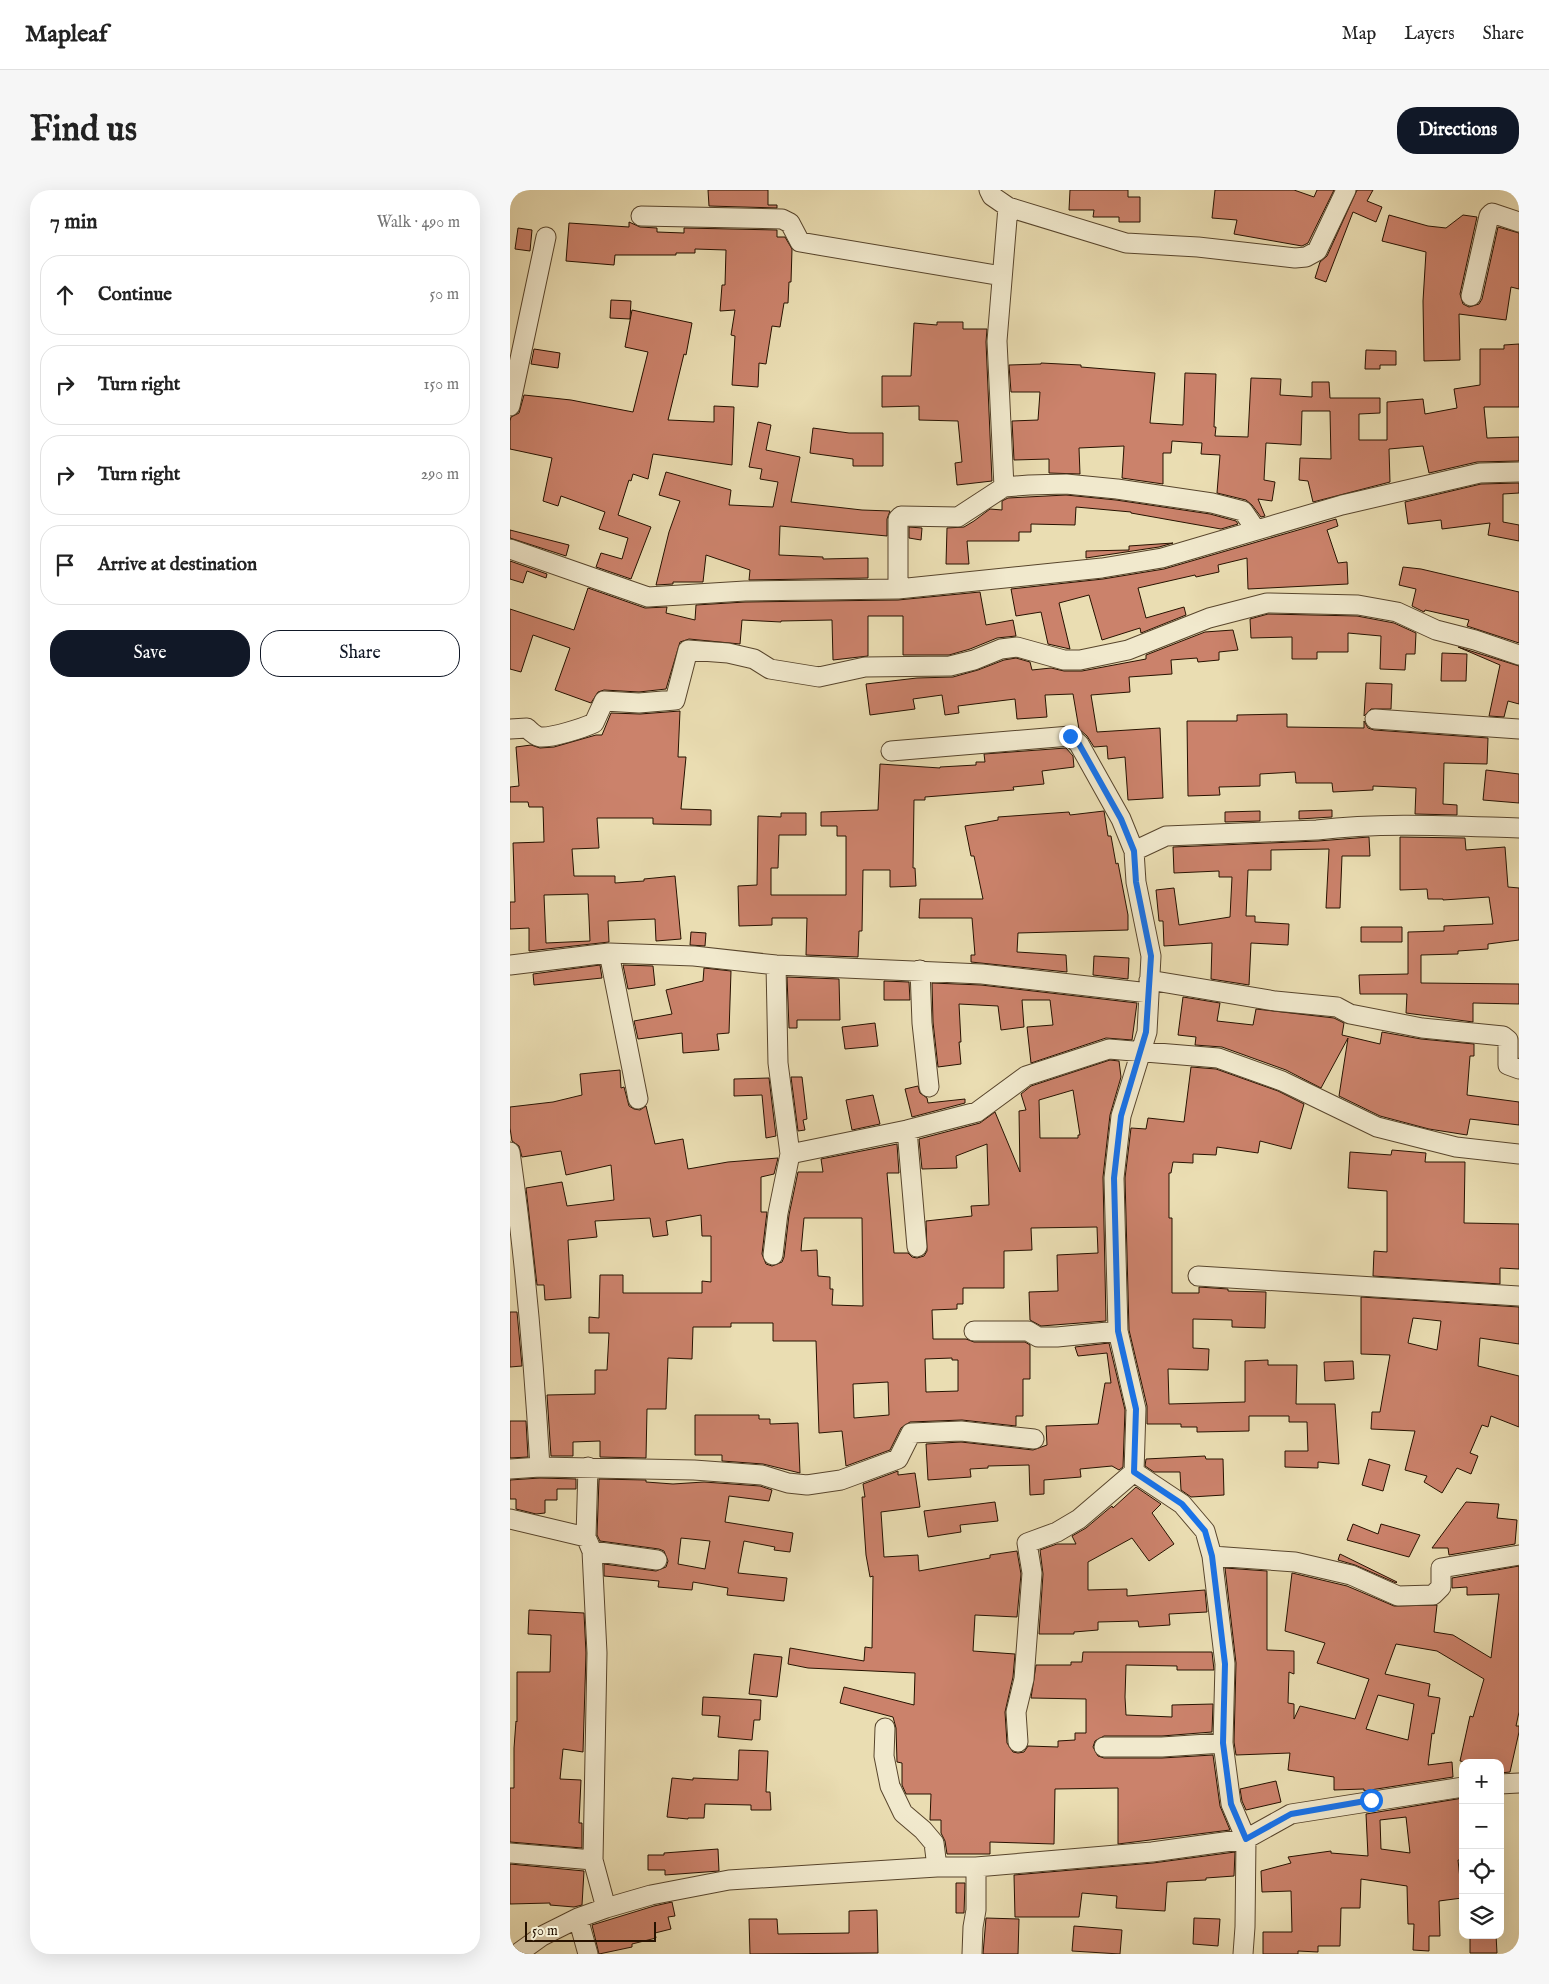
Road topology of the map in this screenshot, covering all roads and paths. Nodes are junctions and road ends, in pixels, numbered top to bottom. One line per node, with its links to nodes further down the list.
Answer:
1 (989, 190): 3 (street)
2 (1346, 190): 3 (street)
3 (1008, 208): 7 (street)
4 (640, 216): 7 (street)
5 (1519, 222): 8 (street)
6 (546, 237): 9 (street)
7 (1002, 276): 11 (street)
8 (1471, 296)
9 (510, 406)
10 (1519, 472): 12 (street)
11 (1004, 487): 12 (street); 14 (street)
12 (1256, 530): 14 (street)
13 (510, 549): 14 (street)
14 (898, 589)
15 (1519, 655): 17 (street)
16 (1376, 719): 18 (street)
17 (510, 729)
18 (1519, 729)
19 (892, 751): 21 (street)
20 (1519, 828): 21 (street)
21 (1134, 851): 26 (street)
22 (609, 953): 23 (street); 24 (street); 30 (street)
23 (510, 965)
24 (776, 966): 25 (street); 33 (street)
25 (920, 970): 26 (street); 29 (street)
26 (1149, 986): 27 (street); 28 (street)
27 (1140, 1053): 31 (street); 34 (street); 39 (street)
28 (1519, 1069)
29 (930, 1087)
30 (638, 1099)
31 (908, 1130): 33 (street); 35 (street)
32 (510, 1152): 42 (street)
33 (790, 1154): 36 (street)
34 (1519, 1154)
35 (917, 1247)
36 (774, 1255)
37 (1198, 1276): 38 (street)
38 (1519, 1296)
39 (1118, 1331): 40 (street); 45 (street)
40 (974, 1332)
41 (1034, 1438): 43 (street)
42 (540, 1467): 43 (street); 44 (street)
43 (588, 1468): 47 (street)
44 (510, 1469)
45 (1134, 1472): 49 (street); 52 (street)
46 (510, 1518): 47 (street)
47 (589, 1544): 50 (street); 60 (street)
48 (1519, 1555): 49 (street)
49 (1212, 1556): 53 (street)
50 (657, 1560)
51 (885, 1728): 61 (street)
52 (1018, 1742)
53 (1223, 1743): 54 (street); 58 (street)
54 (1104, 1747)
55 (1519, 1783): 56 (street)
56 (1504, 1784)
57 (1459, 1788): 58 (street)
58 (1246, 1839): 62 (street); 68 (street)
59 (510, 1853): 60 (street)
60 (592, 1860): 63 (street)
61 (937, 1867): 62 (street); 63 (street)
62 (976, 1867): 67 (street)
63 (606, 1908): 64 (street)
64 (578, 1918): 65 (street); 66 (street)
65 (517, 1954)
66 (588, 1954)
67 (972, 1954)
68 (1243, 1954)

